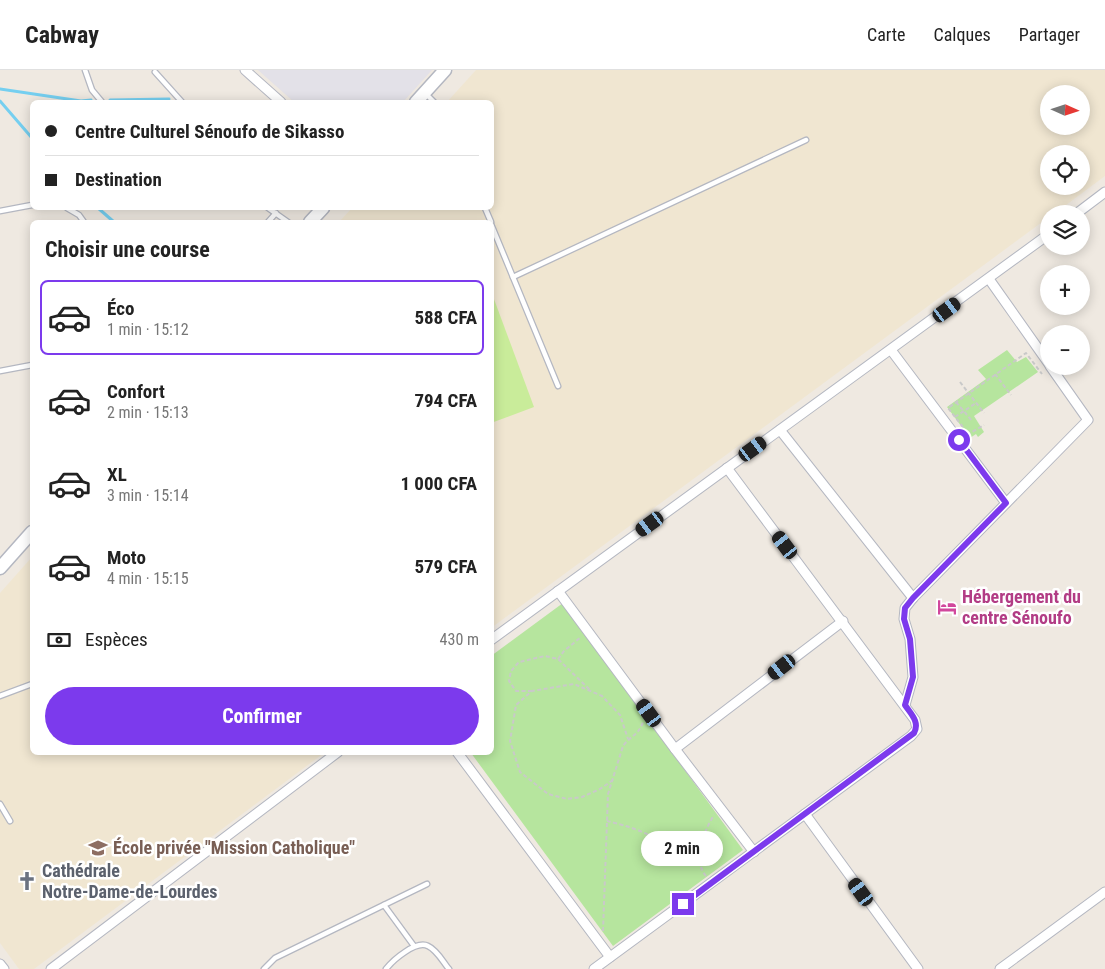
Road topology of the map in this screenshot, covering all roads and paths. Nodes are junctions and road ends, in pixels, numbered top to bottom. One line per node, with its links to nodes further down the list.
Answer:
1 (85, 70): 6 (lane)
2 (245, 70): 8 (street)
3 (445, 70): 5 (main road)
4 (155, 72): 7 (lane)
5 (425, 93): 9 (main road); 10 (lane)
6 (100, 100)
7 (180, 100)
8 (279, 100)
9 (418, 100)
10 (432, 100)
11 (806, 140): 26 (lane)
12 (1105, 192): 14 (street)
13 (30, 205): 18 (lane)
14 (1088, 205)
15 (70, 210): 20 (lane)
16 (271, 210): 19 (lane)
17 (321, 210): 23 (main road)
18 (0, 211)
19 (276, 213): 21 (lane); 22 (lane)
20 (82, 220)
21 (270, 220)
22 (285, 220)
23 (312, 220)
24 (494, 230): 26 (lane)
25 (1040, 241): 27 (street)
26 (513, 277): 36 (lane)
27 (989, 279): 28 (street); 29 (street)
28 (891, 350): 47 (street); 48 (street)
29 (1040, 351)
30 (30, 365): 31 (lane)
31 (0, 371)
32 (1040, 371): 33 (path)
33 (995, 374): 37 (path); 38 (path)
34 (1057, 375): 50 (street)
35 (960, 382): 37 (path)
36 (558, 386)
37 (968, 393): 40 (path); 43 (path)
38 (1011, 395)
39 (956, 402): 41 (path)
40 (976, 403): 41 (path); 42 (path)
41 (964, 411): 43 (path); 44 (path)
42 (984, 413)
43 (955, 417): 46 (path)
44 (972, 421)
45 (984, 424): 48 (path)
46 (963, 427)
47 (780, 430): 49 (street); 54 (street)
48 (959, 440): 50 (street)
49 (727, 468): 53 (street); 55 (street)
50 (1006, 503): 54 (street)
51 (30, 534): 52 (main road)
52 (0, 568)
53 (558, 591): 56 (street); 57 (street)
54 (913, 598): 63 (street)
55 (843, 621): 63 (street); 66 (street)
56 (589, 630): 58 (path); 64 (street)
57 (494, 638)
58 (558, 659): 60 (path); 61 (path)
59 (30, 685): 62 (lane)
60 (532, 691): 61 (path); 69 (path)
61 (592, 692): 65 (path)
62 (0, 696)
63 (905, 705): 72 (street)
64 (649, 713): 65 (path); 66 (street)
65 (628, 739): 69 (path)
66 (675, 749): 71 (street)
67 (334, 755): 86 (street)
68 (459, 755): 81 (street)
69 (613, 780): 74 (path)
70 (0, 804): 73 (lane)
71 (721, 809): 75 (path); 76 (street)
72 (805, 814): 76 (street); 91 (street)
73 (10, 821)
74 (607, 821): 75 (path); 81 (path)
75 (701, 850): 77 (path)
76 (754, 852): 77 (street)
77 (712, 883): 83 (street)
78 (427, 884): 80 (lane)
79 (1105, 892): 92 (street)
80 (384, 905): 82 (lane); 87 (lane)
81 (595, 937): 83 (street)
82 (414, 946): 88 (lane); 89 (lane)
83 (610, 957): 90 (street)
84 (0, 964): 85 (street)
85 (4, 969)
86 (51, 969)
87 (264, 969)
88 (386, 969)
89 (449, 969)
90 (594, 969)
91 (918, 969)
92 (1000, 969)

